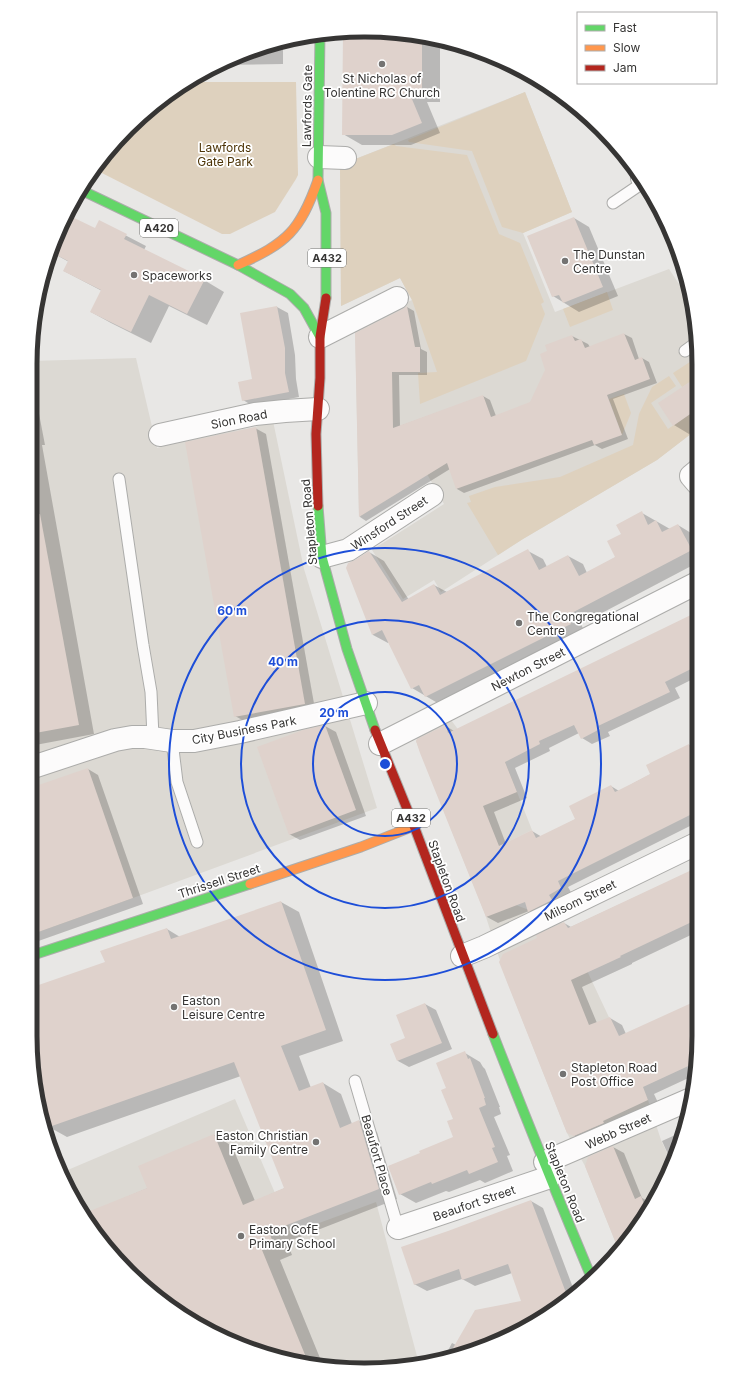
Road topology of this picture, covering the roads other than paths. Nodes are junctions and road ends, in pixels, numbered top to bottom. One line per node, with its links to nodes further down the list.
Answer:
1 (320, 40): 2 (main road, Lawfords Gate)
2 (318, 157): 3 (street); 4 (main road, Lawfords Gate)
3 (345, 158)
4 (318, 180): 8 (main road); 10 (main road, A432)
5 (639, 186): 7 (lane)
6 (86, 192): 8 (main road, A420)
7 (614, 203)
8 (238, 265): 10 (main road, A432)
9 (397, 298): 10 (street)
10 (320, 337): 13 (main road, Stapleton Road / A432)
11 (691, 347): 12 (lane)
12 (685, 351)
13 (318, 409): 14 (street, Sion Road); 17 (main road, Stapleton Road / A432)
14 (160, 435)
15 (119, 479): 20 (lane)
16 (432, 495): 17 (street, Winsford Street)
17 (322, 557): 19 (main road, Stapleton Road / A432)
18 (692, 586): 21 (street, Newton Street)
19 (366, 703): 20 (street, City Business Park); 21 (main road, Stapleton Road / A432)
20 (162, 739): 22 (street, City Business Park); 24 (lane)
21 (380, 744): 23 (main road, Stapleton Road / A432)
22 (37, 766)
23 (414, 826): 26 (main road, Thrissell Street); 27 (main road, Stapleton Road / A432)
24 (197, 842)
25 (692, 846): 27 (street, Milsom Street)
26 (37, 954)
27 (462, 956): 30 (main road, Stapleton Road / A432)
28 (355, 1081): 31 (lane, Beaufort Place)
29 (685, 1102): 30 (street, Webb Street)
30 (548, 1170): 31 (street, Beaufort Street); 32 (main road, Stapleton Road / A432)
31 (398, 1228)
32 (590, 1273)

